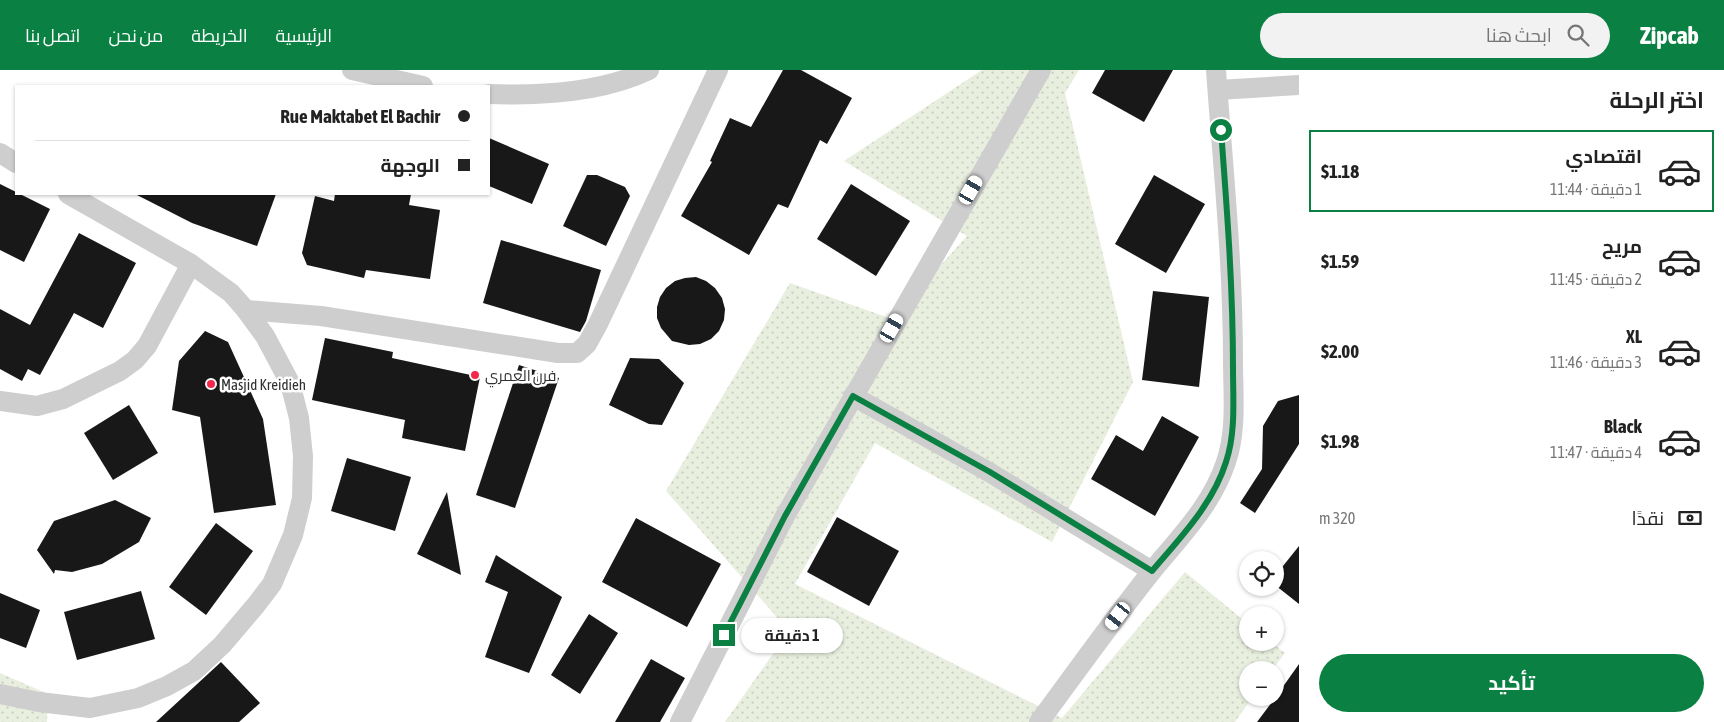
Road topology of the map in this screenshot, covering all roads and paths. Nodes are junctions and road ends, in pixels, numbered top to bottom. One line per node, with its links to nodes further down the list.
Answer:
1 (352, 70): 6 (street)
2 (649, 70): 9 (street)
3 (718, 70): 14 (street)
4 (1041, 70): 15 (street)
5 (1216, 70): 8 (street)
6 (419, 85)
7 (1299, 85): 8 (street)
8 (1218, 90): 17 (street)
9 (490, 94)
10 (0, 154): 11 (street)
11 (15, 162)
12 (70, 195): 13 (street)
13 (191, 264): 14 (street); 16 (street)
14 (246, 310): 18 (street)
15 (853, 396): 17 (street); 19 (street)
16 (0, 401)
17 (1152, 571): 20 (street)
18 (0, 694)
19 (680, 722)
20 (1038, 722)

